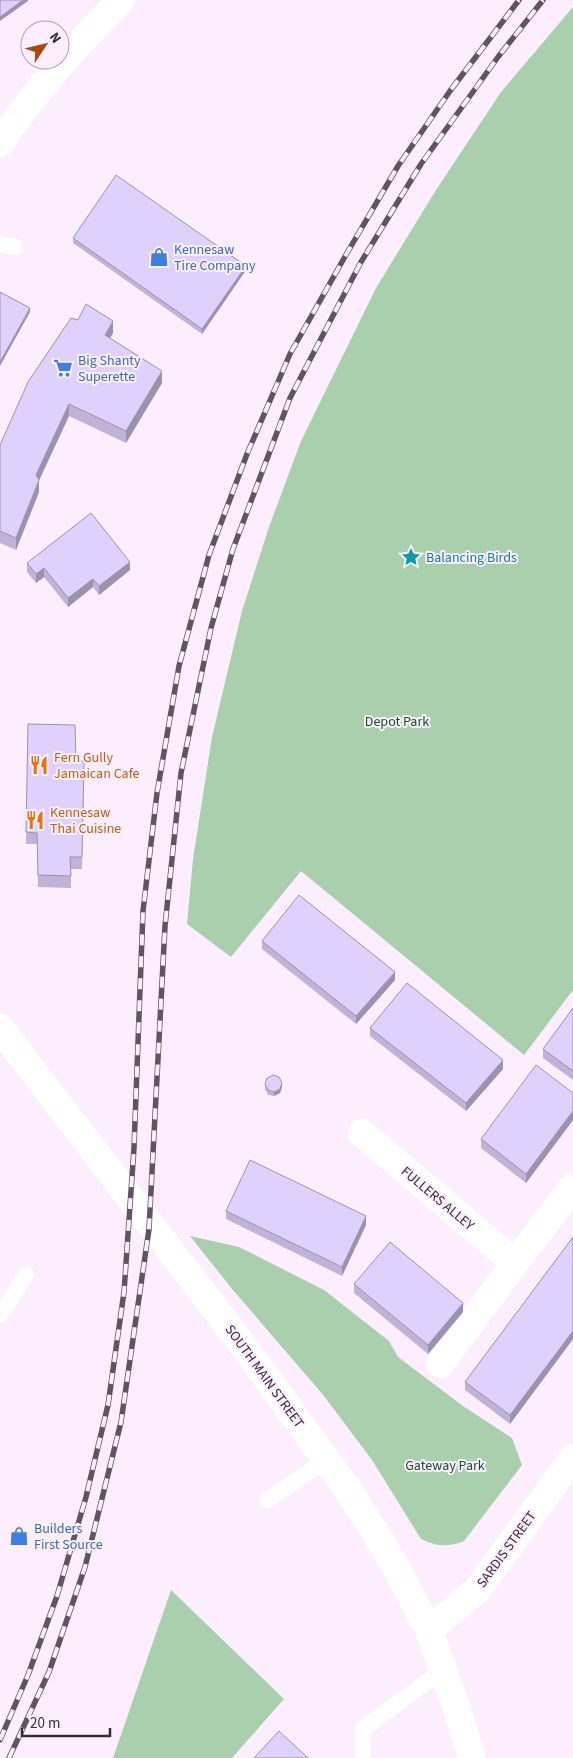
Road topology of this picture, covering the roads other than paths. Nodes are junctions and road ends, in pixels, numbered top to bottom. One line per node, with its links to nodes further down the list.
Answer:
1 (121, 0): 2 (main road)
2 (0, 143)
3 (0, 1028): 11 (main road, SOUTH MAIN STREET)
4 (362, 1133): 6 (main road, FULLERS ALLEY)
5 (573, 1187): 6 (main road)
6 (515, 1263): 9 (main road)
7 (26, 1275): 8 (lane)
8 (0, 1315)
9 (440, 1364)
10 (573, 1458): 13 (main road, SARDIS STREET)
11 (326, 1460): 12 (lane); 13 (main road, SOUTH MAIN STREET)
12 (267, 1500)
13 (429, 1630): 14 (main road, SOUTH MAIN STREET)
14 (444, 1670): 15 (lane); 16 (main road, SOUTH MAIN STREET)
15 (363, 1758)
16 (472, 1758)

